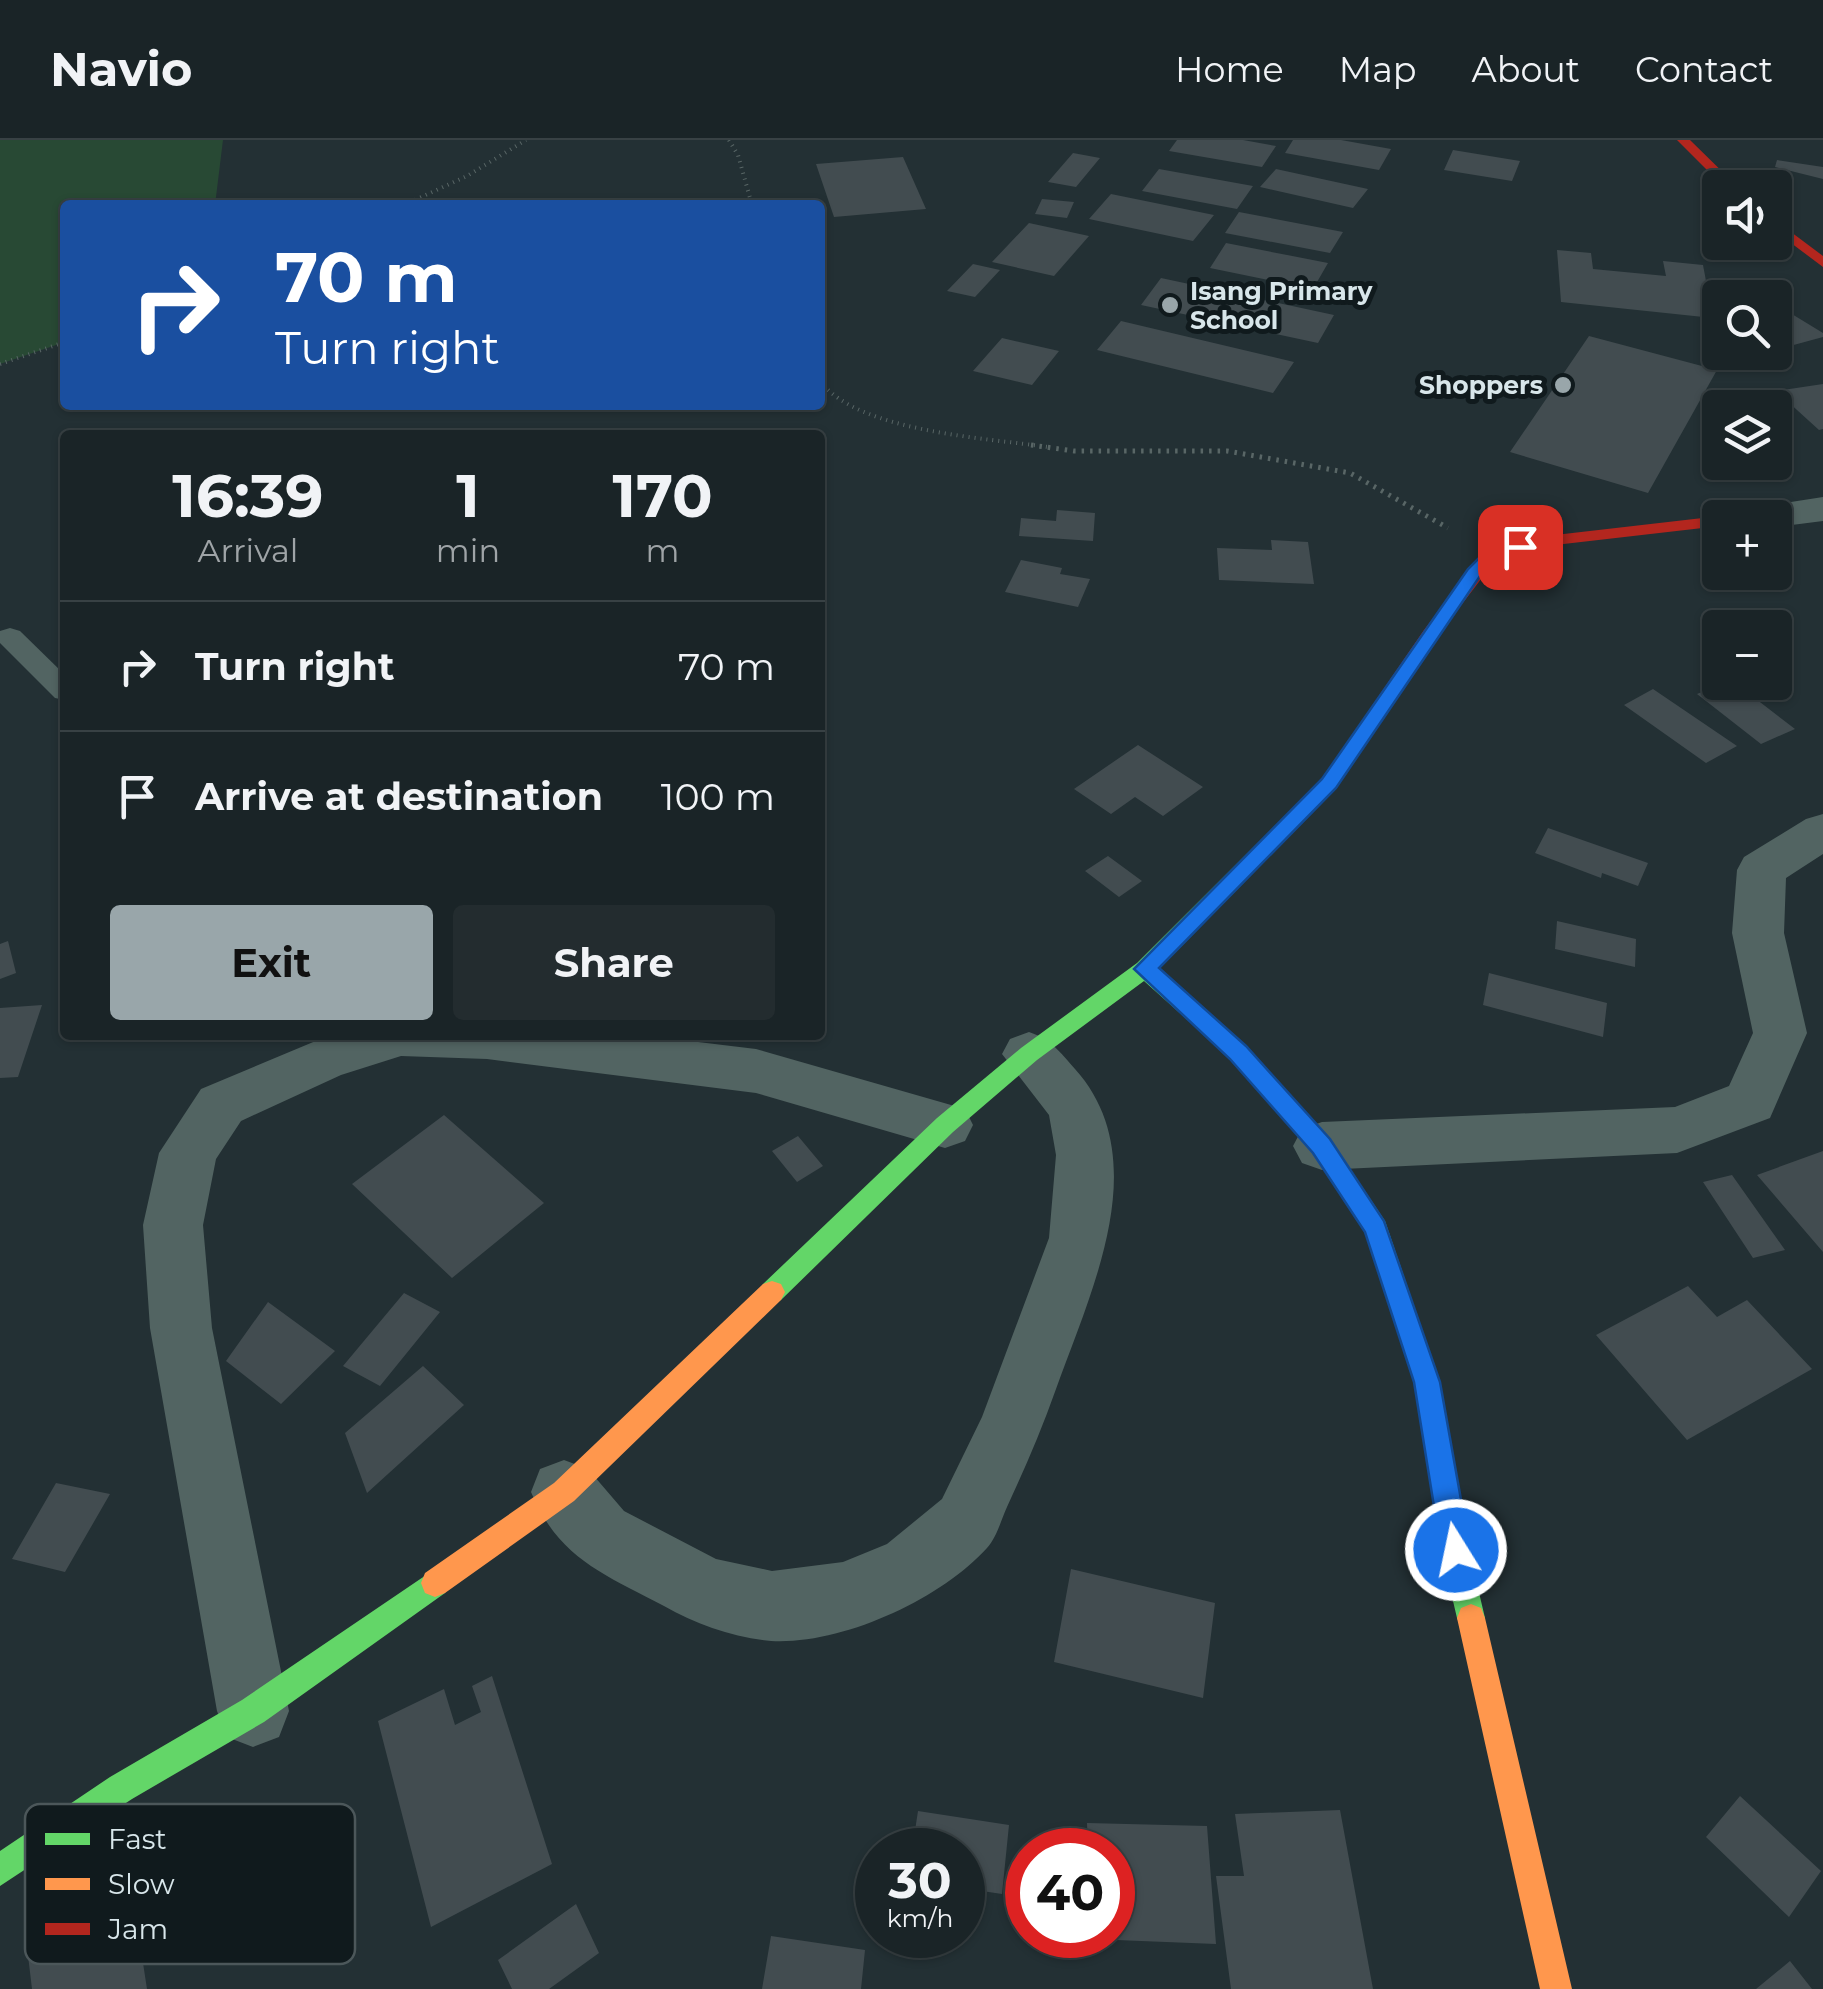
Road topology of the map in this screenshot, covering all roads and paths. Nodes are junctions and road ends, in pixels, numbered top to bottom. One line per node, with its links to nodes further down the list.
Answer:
1 (526, 140): 5 (path)
2 (729, 140): 6 (path)
3 (1682, 140): 4 (street)
4 (1714, 170)
5 (415, 200)
6 (751, 200)
7 (1792, 237): 8 (street)
8 (1823, 262)
9 (60, 344): 10 (path)
10 (0, 364)
11 (825, 388): 15 (path)
12 (1823, 509): 13 (street)
13 (1792, 513)
14 (1702, 523): 15 (street)
15 (1492, 553): 19 (street)
16 (10, 636): 17 (lane)
17 (60, 687)
18 (1823, 831): 20 (street)
19 (1145, 969): 23 (street); 25 (street)
20 (1802, 1028): 25 (street)
21 (385, 1040): 27 (street)
22 (503, 1040): 24 (street)
23 (1029, 1054): 24 (street); 26 (street)
24 (945, 1125): 26 (street)
25 (1322, 1146): 31 (street)
26 (564, 1492): 27 (street)
27 (252, 1712): 28 (street)
28 (97, 1804)
29 (25, 1853): 30 (street)
30 (0, 1870)
31 (1556, 1989)

